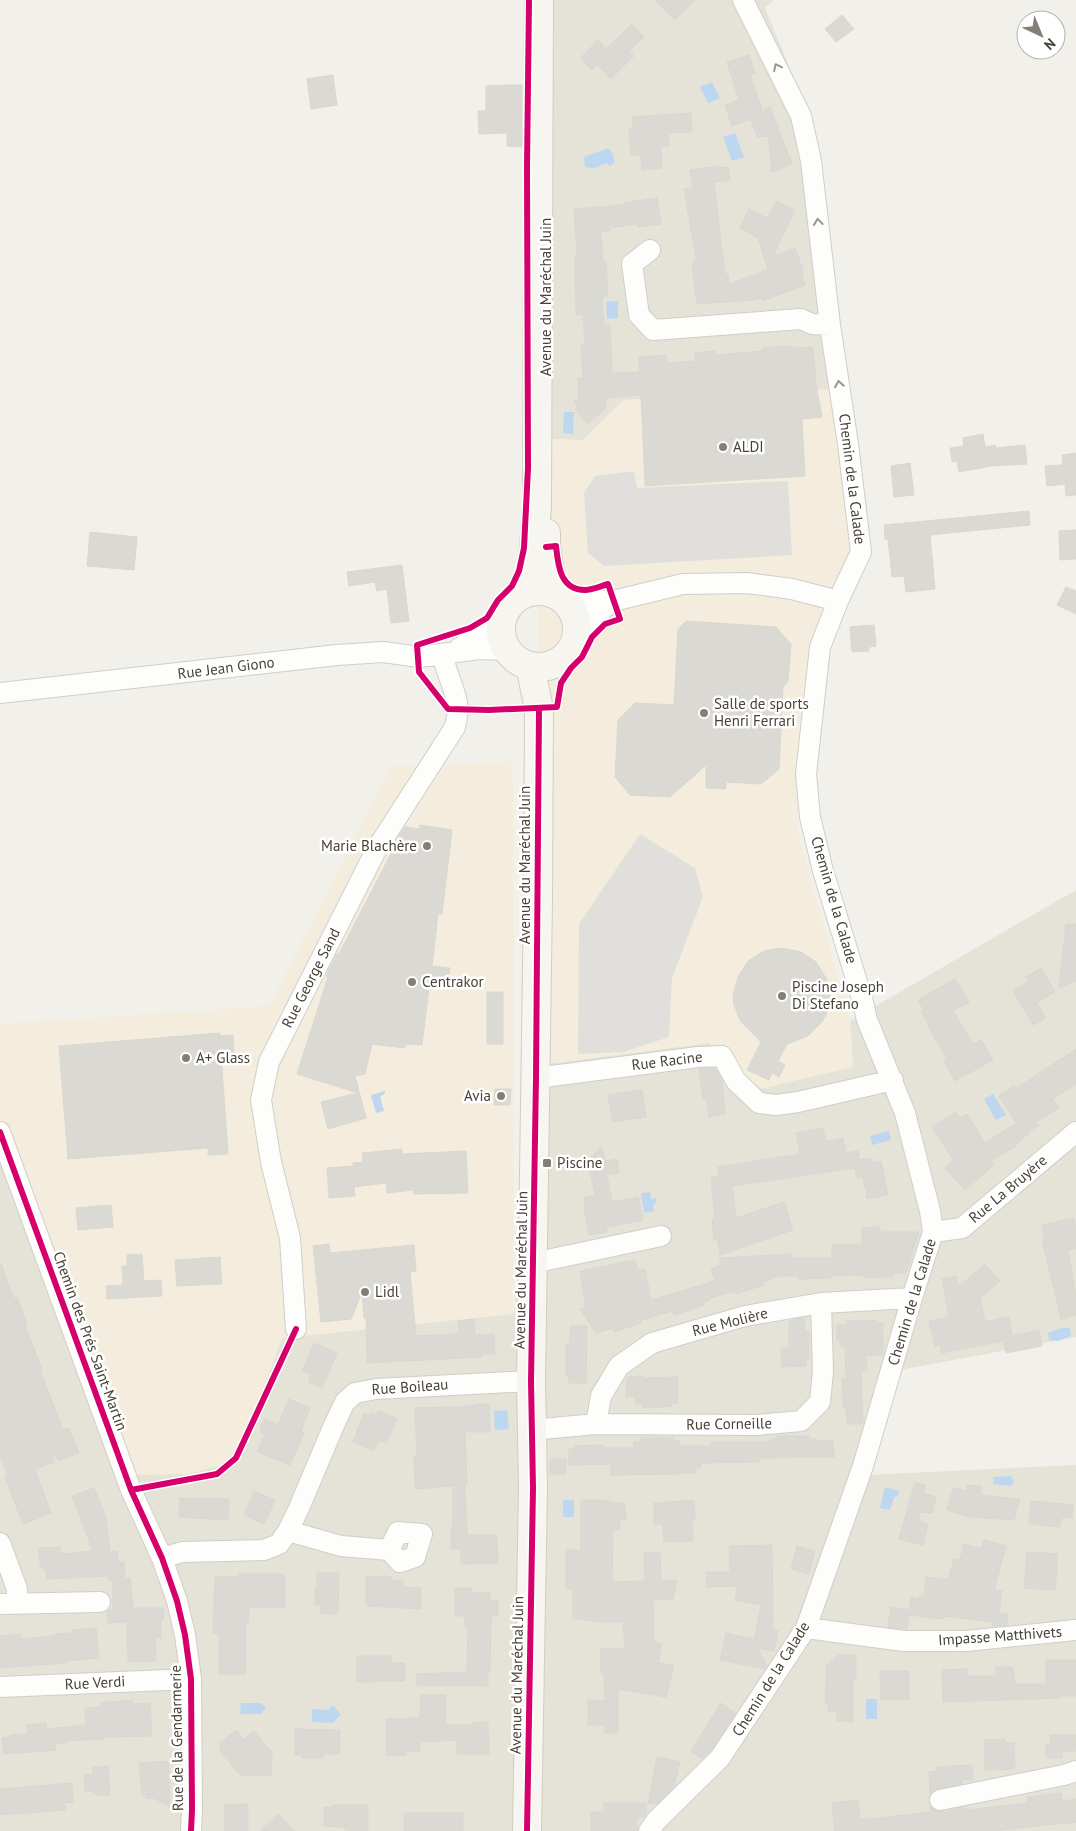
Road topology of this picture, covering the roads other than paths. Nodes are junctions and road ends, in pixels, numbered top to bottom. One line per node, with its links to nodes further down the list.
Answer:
1 (539, 0): 6 (main road, Avenue du Maréchal Juin)
2 (548, 0): 7 (main road, Avenue du Maréchal Juin)
3 (743, 0): 5 (street, Chemin de la Calade, one-way to 3)
4 (650, 250): 5 (street)
5 (829, 317): 9 (street, Chemin de la Calade, one-way to 5)
6 (525, 593): 7 (main road); 10 (main road)
7 (558, 597): 8 (street); 11 (main road)
8 (613, 601): 9 (street); 11 (street)
9 (838, 601): 17 (street, Chemin de la Calade)
10 (501, 622): 12 (main road); 13 (street, Rue Jean Giono)
11 (576, 635): 14 (main road)
12 (506, 650): 13 (street, Rue Jean Giono); 14 (main road)
13 (447, 654): 15 (street, Rue Jean Giono); 25 (street, Rue George Sand)
14 (542, 665): 16 (main road, Avenue du Maréchal Juin)
15 (0, 693)
16 (536, 1078): 17 (street, Rue Racine); 22 (main road, Avenue du Maréchal Juin)
17 (893, 1080): 20 (street, Chemin de la Calade)
18 (0, 1132): 32 (street, Chemin des Prés Saint-Martin)
19 (1076, 1132): 20 (street, Rue La Bruyère)
20 (933, 1232): 23 (street, Chemin de la Calade)
21 (661, 1236): 22 (street)
22 (534, 1263): 26 (main road, Avenue du Maréchal Juin)
23 (912, 1298): 24 (street, Rue Molière); 35 (street, Chemin de la Calade)
24 (821, 1303): 27 (street, Rue Molière); 27 (street, Rue Corneille)
25 (296, 1330)
26 (531, 1381): 28 (main road, Avenue du Maréchal Juin); 29 (street, Rue Boileau)
27 (596, 1424): 28 (street, Rue Corneille)
28 (531, 1430): 42 (main road, Avenue du Maréchal Juin)
29 (288, 1531): 31 (street); 32 (street, Rue Boileau)
30 (0, 1543): 34 (street)
31 (389, 1550)
32 (162, 1558): 37 (street, Rue de la Gendarmerie)
33 (100, 1602): 34 (street)
34 (9, 1603)
35 (806, 1628): 36 (street, Impasse Matthivets); 43 (street, Chemin de la Calade)
36 (1076, 1630)
37 (191, 1678): 38 (street, Rue Verdi); 41 (street, Rue de la Gendarmerie)
38 (0, 1687)
39 (1076, 1771): 40 (street)
40 (940, 1800)
41 (191, 1831)
42 (527, 1831)
43 (649, 1831)

